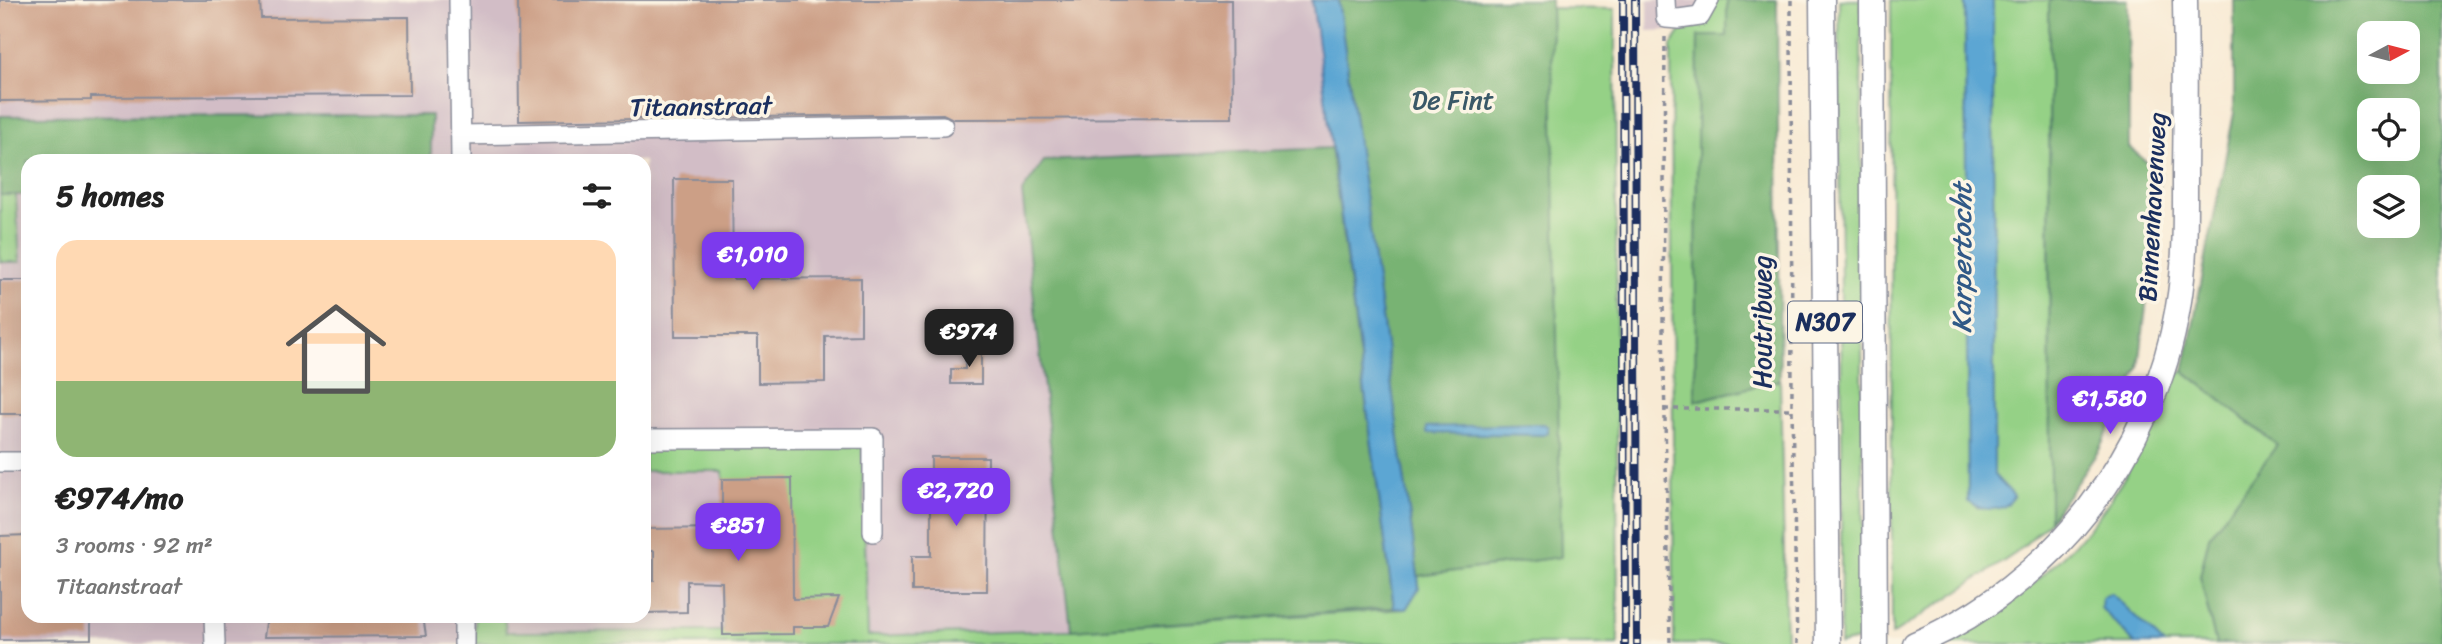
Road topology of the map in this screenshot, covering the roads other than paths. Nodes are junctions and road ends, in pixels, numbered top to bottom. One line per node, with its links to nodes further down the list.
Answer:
1 (459, 0): 8 (street)
2 (1709, 0): 6 (street)
3 (1822, 0): 19 (main road, N307)
4 (1871, 0): 20 (main road, N307)
5 (2185, 0): 16 (main road, Binnenhavenweg)
6 (1666, 9)
7 (943, 126): 8 (street, Titaanstraat)
8 (461, 135): 9 (street)
9 (461, 154)
10 (651, 439): 13 (street)
11 (21, 461): 12 (street)
12 (0, 462)
13 (873, 532)
14 (214, 623): 17 (street)
15 (464, 623): 18 (street)
16 (1918, 643)
17 (215, 644)
18 (464, 644)
19 (1828, 644)
20 (1875, 644)

